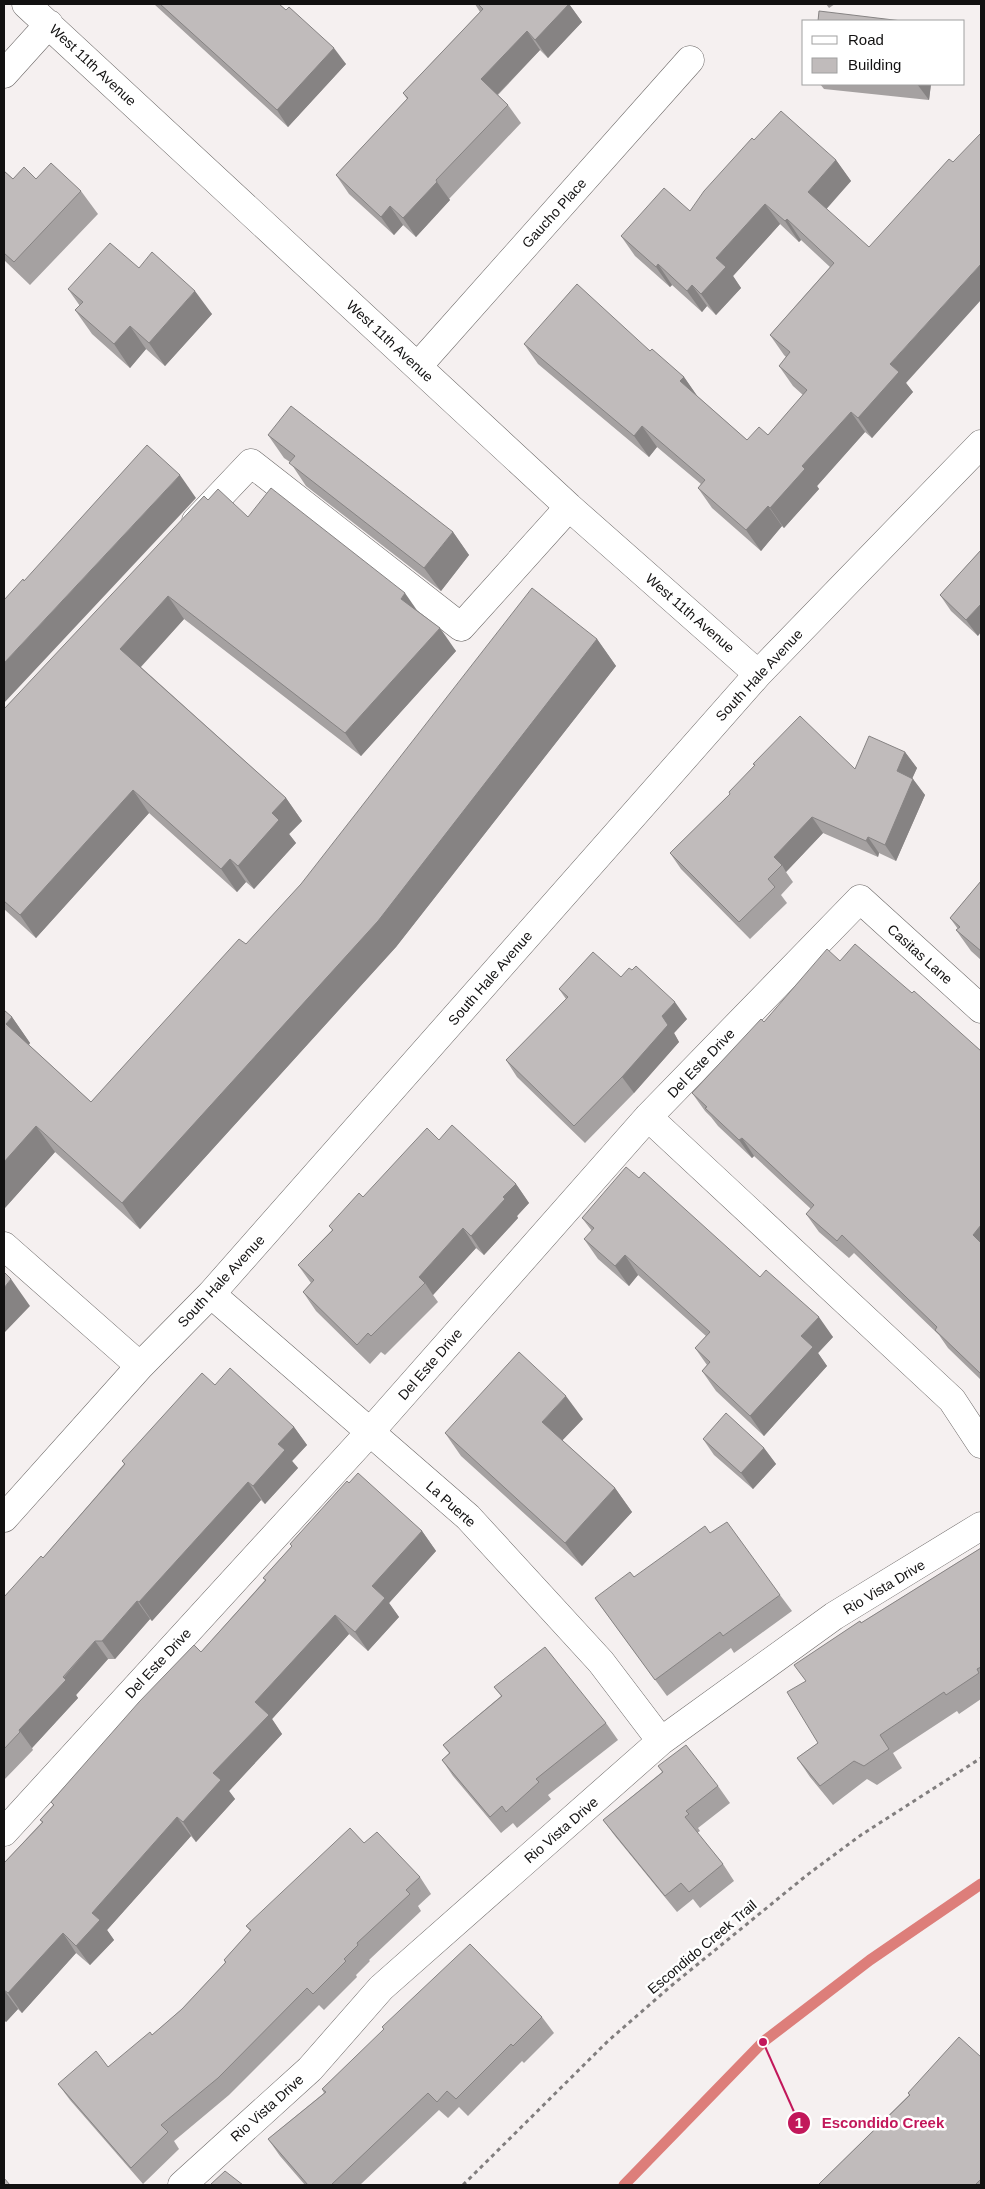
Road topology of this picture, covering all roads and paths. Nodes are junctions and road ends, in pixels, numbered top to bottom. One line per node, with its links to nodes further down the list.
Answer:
1 (26, 4): 2 (street, West 11th Avenue)
2 (49, 24): 4 (street); 5 (street, West 11th Avenue)
3 (690, 60): 5 (street, Gaucho Place)
4 (4, 74)
5 (418, 366): 7 (street, West 11th Avenue)
6 (981, 444): 9 (street, South Hale Avenue)
7 (569, 506): 8 (street); 9 (street, West 11th Avenue)
8 (177, 541)
9 (758, 674): 14 (street, South Hale Avenue)
10 (860, 899): 11 (street, Casitas Lane); 12 (street, Del Este Drive)
11 (981, 1009)
12 (648, 1117): 16 (street, Del Este Drive); 17 (street)
13 (4, 1246): 15 (street)
14 (212, 1294): 15 (street, South Hale Avenue); 16 (street, La Puerte)
15 (140, 1366): 18 (street, South Hale Avenue)
16 (370, 1432): 20 (street, La Puerte); 22 (street, Del Este Drive)
17 (981, 1444)
18 (4, 1518)
19 (981, 1526): 20 (street, Rio Vista Drive)
20 (662, 1742): 23 (street, Rio Vista Drive)
21 (981, 1758): 24 (path, Escondido Creek Trail)
22 (4, 1832)
23 (182, 2185)
24 (463, 2185)

